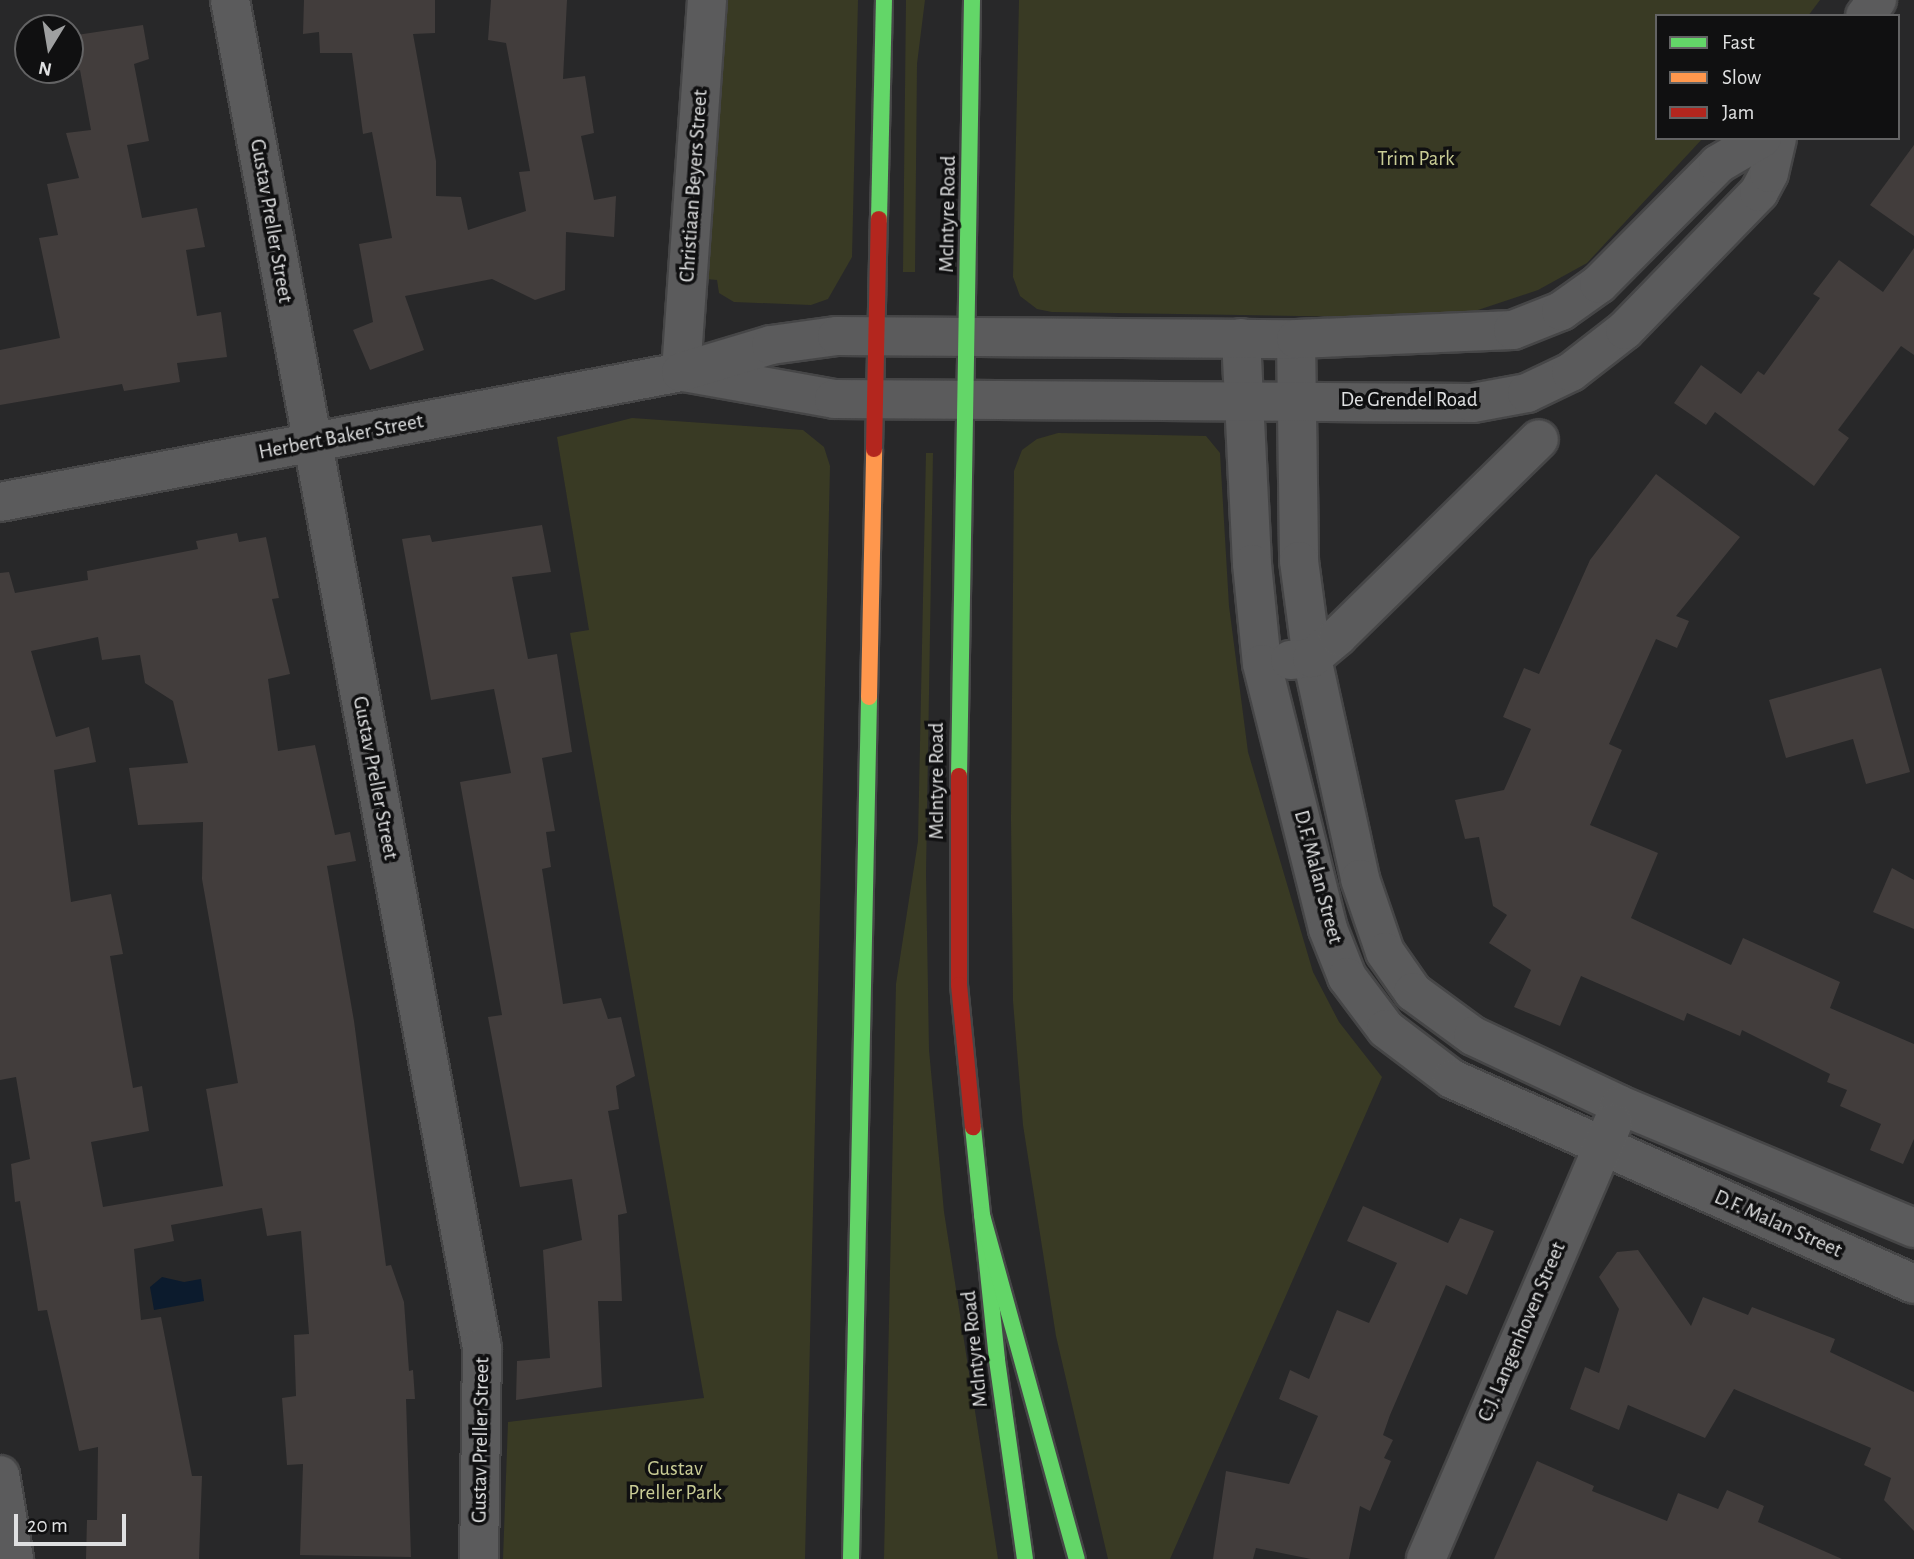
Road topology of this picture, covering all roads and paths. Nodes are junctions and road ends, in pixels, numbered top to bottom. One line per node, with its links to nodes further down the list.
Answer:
1 (230, 0): 17 (street, Gustav Preller Street)
2 (707, 0): 11 (street, Christiaan Beyers Street)
3 (884, 0): 7 (main road)
4 (972, 0): 8 (main road, McIntyre Road)
5 (1759, 140): 10 (street)
6 (1777, 140): 15 (street, De Grendel Road)
7 (880, 336): 8 (street, Herbert Baker Street); 11 (street, Herbert Baker Street); 12 (main road)
8 (967, 336): 9 (street); 14 (main road, McIntyre Road)
9 (1241, 338): 10 (street); 13 (street, D.F. Malan Street)
10 (1296, 339): 15 (street, D.F. Malan Street)
11 (681, 372): 12 (street, Herbert Baker Street); 17 (street, Herbert Baker Street)
12 (879, 398): 14 (street, De Grendel Road); 29 (main road)
13 (1241, 399): 14 (street, De Grendel Road); 15 (street, De Grendel Road); 20 (street, D.F. Malan Street)
14 (966, 400): 23 (main road, McIntyre Road)
15 (1296, 400): 19 (street, D.F. Malan Street)
16 (1539, 439): 19 (street)
17 (312, 443): 18 (street, Herbert Baker Street); 28 (street, Gustav Preller Street)
18 (0, 502)
19 (1311, 658): 20 (street); 21 (street, D.F. Malan Street)
20 (1262, 664): 22 (street, D.F. Malan Street)
21 (1620, 1105): 22 (street, C.J. Langenhoven Street); 24 (street, D.F. Malan Street)
22 (1603, 1147): 25 (street, D.F. Malan Street); 32 (street, C.J. Langenhoven Street)
23 (982, 1215): 30 (main road, McIntyre Road); 31 (main road)
24 (1914, 1228)
25 (1914, 1284)
26 (0, 1475): 27 (street)
27 (14, 1559)
28 (479, 1559)
29 (851, 1559)
30 (1024, 1559)
31 (1077, 1559)
32 (1426, 1559)

